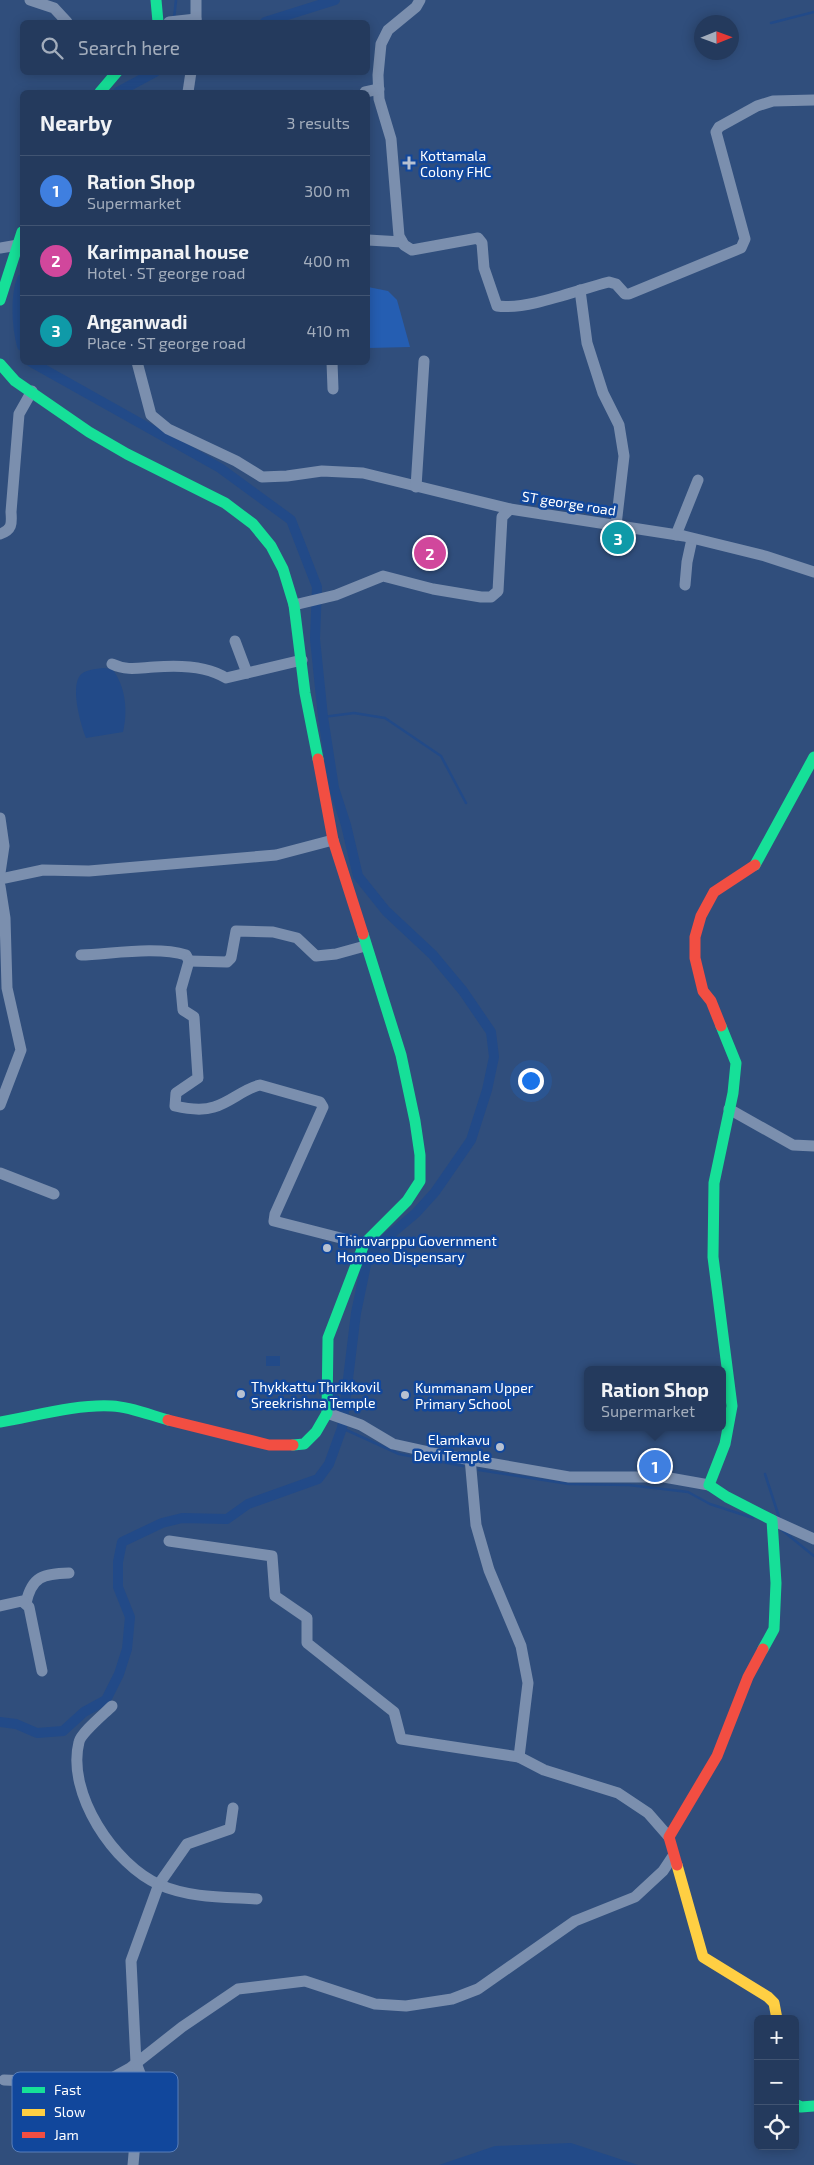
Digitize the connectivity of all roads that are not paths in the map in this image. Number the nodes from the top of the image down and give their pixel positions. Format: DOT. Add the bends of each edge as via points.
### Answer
graph roads {
  1 [pos="30,0"];
  2 [pos="156,0"];
  3 [pos="196,0"];
  4 [pos="420,0"];
  5 [pos="65,20"];
  6 [pos="158,20"];
  7 [pos="196,20"];
  8 [pos="114,75"];
  9 [pos="191,75"];
  10 [pos="379,89"];
  11 [pos="102,90"];
  12 [pos="188,90"];
  13 [pos="370,91"];
  14 [pos="814,100"];
  15 [pos="20,238"];
  16 [pos="370,240"];
  17 [pos="402,242"];
  18 [pos="18,245"];
  19 [pos="0,248"];
  20 [pos="580,290"];
  21 [pos="0,300"];
  22 [pos="424,361"];
  23 [pos="0,364"];
  24 [pos="139,365"];
  25 [pos="332,365"];
  26 [pos="333,389"];
  27 [pos="32,391"];
  28 [pos="698,480"];
  29 [pos="416,487"];
  30 [pos="510,509"];
  31 [pos="616,525"];
  32 [pos="0,534"];
  33 [pos="676,535"];
  34 [pos="692,539"];
  35 [pos="814,572"];
  36 [pos="685,585"];
  37 [pos="300,604"];
  38 [pos="235,641"];
  39 [pos="302,660"];
  40 [pos="112,664"];
  41 [pos="247,673"];
  42 [pos="814,758"];
  43 [pos="0,818"];
  44 [pos="333,840"];
  45 [pos="0,873"];
  46 [pos="0,879"];
  47 [pos="0,886"];
  48 [pos="3,938"];
  49 [pos="365,946"];
  50 [pos="81,955"];
  51 [pos="189,961"];
  52 [pos="0,1105"];
  53 [pos="729,1109"];
  54 [pos="814,1146"];
  55 [pos="0,1173"];
  56 [pos="54,1194"];
  57 [pos="364,1244"];
  58 [pos="332,1415"];
  59 [pos="0,1422"];
  60 [pos="470,1458"];
  61 [pos="709,1485"];
  62 [pos="776,1523"];
  63 [pos="814,1539"];
  64 [pos="168,1541"];
  65 [pos="69,1573"];
  66 [pos="26,1603"];
  67 [pos="0,1606"];
  68 [pos="42,1671"];
  69 [pos="112,1706"];
  70 [pos="519,1757"];
  71 [pos="233,1808"];
  72 [pos="669,1837"];
  73 [pos="673,1856"];
  74 [pos="159,1884"];
  75 [pos="257,1899"];
  76 [pos="776,2015"];
  77 [pos="136,2063"];
  78 [pos="121,2072"];
  79 [pos="139,2072"];
  80 [pos="4,2080"];
  81 [pos="12,2080"];
  82 [pos="797,2105"];
  83 [pos="814,2106"];
  84 [pos="134,2152"];
  85 [pos="133,2165"];
  1 -- 5 [label="street" via="54,8"];
  2 -- 6 [label="main road"];
  3 -- 7 [label="street"];
  4 -- 10 [label="street" via="388,30 381,44"];
  8 -- 11 [label="main road"];
  9 -- 12 [label="street"];
  10 -- 13 [label="street"];
  10 -- 17 [label="street" via="391,139"];
  14 -- 20 [label="street" via="757,106 719,127 716,132 745,239 741,248 629,294 624,294 616,284 609,282"];
  15 -- 18 [label="main road"];
  16 -- 17 [label="street"];
  17 -- 20 [label="street" via="412,250 478,238 482,242 484,268 497,306 530,304"];
  18 -- 19 [label="street"];
  18 -- 21 [label="main road"];
  20 -- 31 [label="street" via="587,343 603,393 619,425 624,456"];
  22 -- 29 [label="street"];
  23 -- 27 [label="main road" via="15,380"];
  24 -- 29 [label="street" via="151,415 168,429 262,476 363,473"];
  25 -- 26 [label="street"];
  27 -- 32 [label="street" via="19,414 12,524 8,531"];
  27 -- 37 [label="main road" via="45,404 88,432 225,503 253,524 271,546"];
  28 -- 33 [label="street"];
  29 -- 30 [label="street"];
  30 -- 31 [label="street, ST george road"];
  30 -- 37 [label="street, ST george road" via="502,517 498,591 490,597 481,598 383,576 336,595"];
  31 -- 33 [label="street, ST george road"];
  33 -- 34 [label="street, ST george road"];
  34 -- 35 [label="street, ST george road" via="765,556"];
  34 -- 36 [label="street"];
  37 -- 39 [label="main road"];
  38 -- 41 [label="street"];
  39 -- 41 [label="street"];
  39 -- 44 [label="main road" via="311,731"];
  40 -- 41 [label="street" via="136,670 154,667 214,670 226,678"];
  42 -- 53 [label="main road" via="756,864 714,892 701,916 695,937 695,958 703,991 736,1063"];
  43 -- 45 [label="street" via="4,846"];
  44 -- 46 [label="street" via="276,855 89,871 43,870"];
  44 -- 49 [label="main road"];
  47 -- 48 [label="street"];
  48 -- 52 [label="street" via="7,988 20,1050"];
  49 -- 51 [label="street" via="316,956 297,938 273,932 236,931 231,958 226,962"];
  49 -- 57 [label="main road" via="401,1055 415,1121 420,1181 407,1201"];
  50 -- 51 [label="street" via="178,952 186,955"];
  51 -- 57 [label="street" via="182,989 183,1010 194,1017 198,1078 176,1093 176,1106 192,1110 215,1107 260,1085 320,1102 323,1107 274,1214 274,1222"];
  53 -- 54 [label="street" via="793,1144"];
  53 -- 61 [label="main road" via="714,1184 713,1257 732,1406 725,1444"];
  55 -- 56 [label="street"];
  57 -- 58 [label="main road" via="328,1338"];
  58 -- 59 [label="main road" via="304,1444 284,1446 113,1406 93,1406"];
  58 -- 60 [label="street" via="360,1425 393,1444"];
  60 -- 61 [label="street" via="568,1477 664,1477"];
  60 -- 70 [label="street" via="476,1524 489,1570 521,1646 528,1683"];
  61 -- 62 [label="main road"];
  62 -- 63 [label="street"];
  62 -- 72 [label="main road" via="774,1629 748,1677 717,1756"];
  64 -- 70 [label="street" via="272,1556 275,1596 307,1618 307,1643 394,1712 401,1739"];
  65 -- 66 [label="street" via="50,1574 38,1579 29,1590"];
  66 -- 67 [label="street"];
  66 -- 68 [label="street"];
  69 -- 74 [label="street" via="79,1740 76,1770 96,1824 116,1853 134,1870"];
  70 -- 72 [label="street" via="544,1770 618,1793 648,1813"];
  71 -- 74 [label="street" via="230,1829 187,1844"];
  72 -- 73 [label="main road"];
  73 -- 76 [label="main road" via="703,1957 768,1997 774,2003"];
  73 -- 77 [label="street" via="663,1871 634,1897 575,1921 478,1989 452,1999 406,2006 375,2004 305,1981 238,1988"];
  74 -- 75 [label="street" via="207,1897"];
  74 -- 77 [label="street" via="131,1961"];
  77 -- 78 [label="street"];
  77 -- 79 [label="street"];
  80 -- 81 [label="street"];
  82 -- 83 [label="main road"];
  84 -- 85 [label="street"];
}
